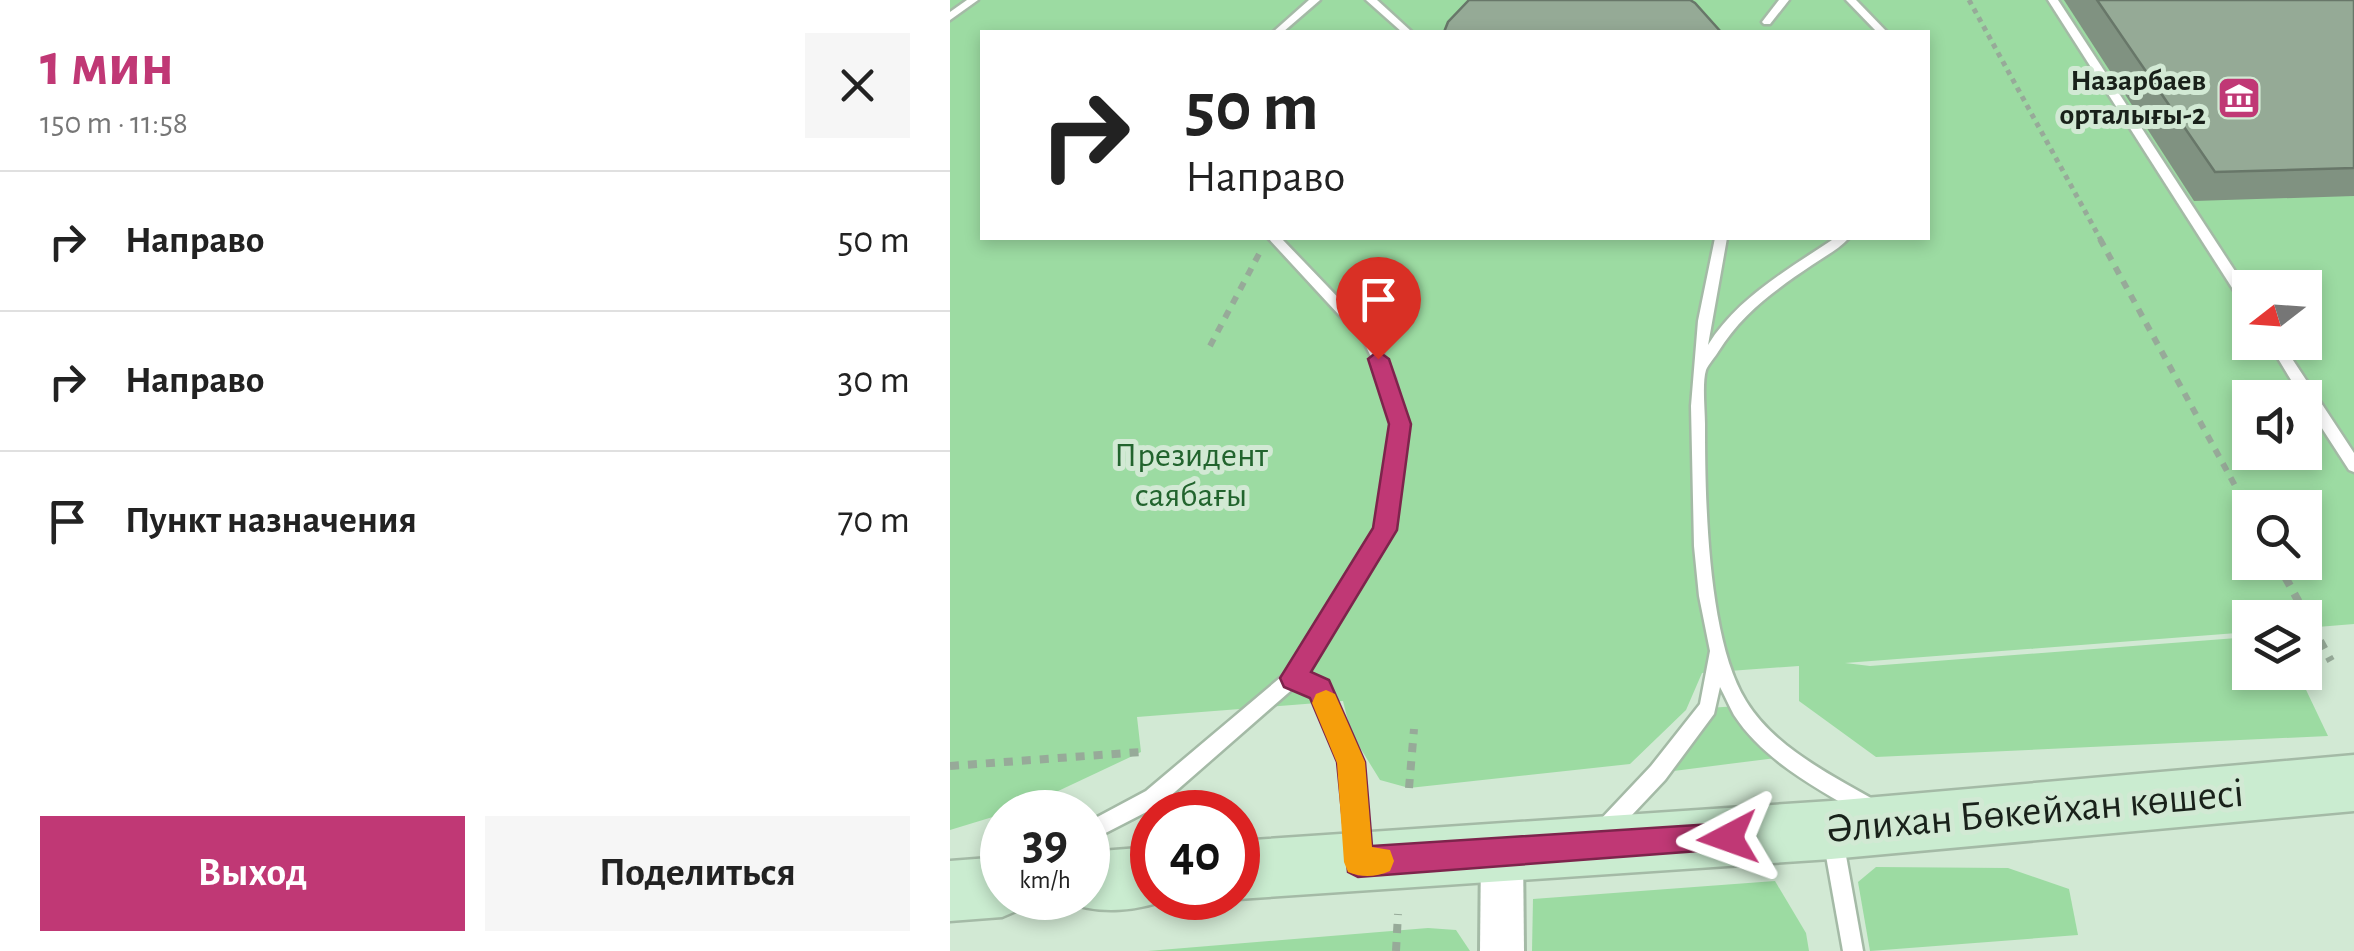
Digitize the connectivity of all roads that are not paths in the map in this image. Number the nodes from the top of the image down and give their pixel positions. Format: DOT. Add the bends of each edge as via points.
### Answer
graph roads {
  1 [pos="973,0"];
  2 [pos="1315,0"];
  3 [pos="1371,0"];
  4 [pos="1784,0"];
  5 [pos="2053,0"];
  6 [pos="1853,1"];
  7 [pos="950,17"];
  8 [pos="1767,22"];
  9 [pos="1280,30"];
  10 [pos="1405,30"];
  11 [pos="1880,30"];
  12 [pos="1276,240"];
  13 [pos="1721,240"];
  14 [pos="1840,240"];
  15 [pos="2232,277"];
  16 [pos="2286,360"];
  17 [pos="1698,371"];
  18 [pos="2354,466"];
  19 [pos="1717,654"];
  20 [pos="1293,678"];
  21 [pos="2354,784"];
  22 [pos="1110,820"];
  23 [pos="1898,824"];
  24 [pos="1831,830"];
  25 [pos="1589,847"];
  26 [pos="1502,853"];
  27 [pos="1358,862"];
  28 [pos="1260,869"];
  29 [pos="1502,951"];
  30 [pos="1852,951"];
  1 -- 7 [label="lane"];
  2 -- 9 [label="lane"];
  3 -- 10 [label="lane"];
  4 -- 8 [label="lane"];
  5 -- 15 [label="lane"];
  6 -- 11 [label="lane"];
  12 -- 20 [label="lane" via="1369,339 1400,424 1385,530"];
  13 -- 17 [label="lane"];
  14 -- 17 [label="lane" via="1728,324"];
  16 -- 18 [label="lane"];
  17 -- 19 [label="lane" via="1702,530"];
  19 -- 23 [label="lane" via="1738,706 1783,757"];
  19 -- 25 [label="lane" via="1708,708"];
  20 -- 22 [label="lane" via="1152,798"];
  20 -- 27 [label="lane" via="1320,689 1351,762"];
  21 -- 23 [label="street, Әлихан Бөкейхан көшесі"];
  23 -- 24 [label="street, Әлихан Бөкейхан көшесі"];
  24 -- 25 [label="street, Әлихан Бөкейхан көшесі"];
  24 -- 30 [label="lane"];
  25 -- 26 [label="street, Әлихан Бөкейхан көшесі"];
  26 -- 27 [label="street, Әлихан Бөкейхан көшесі"];
  26 -- 29 [label="street"];
  27 -- 28 [label="street, Әлихан Бөкейхан көшесі"];
}
